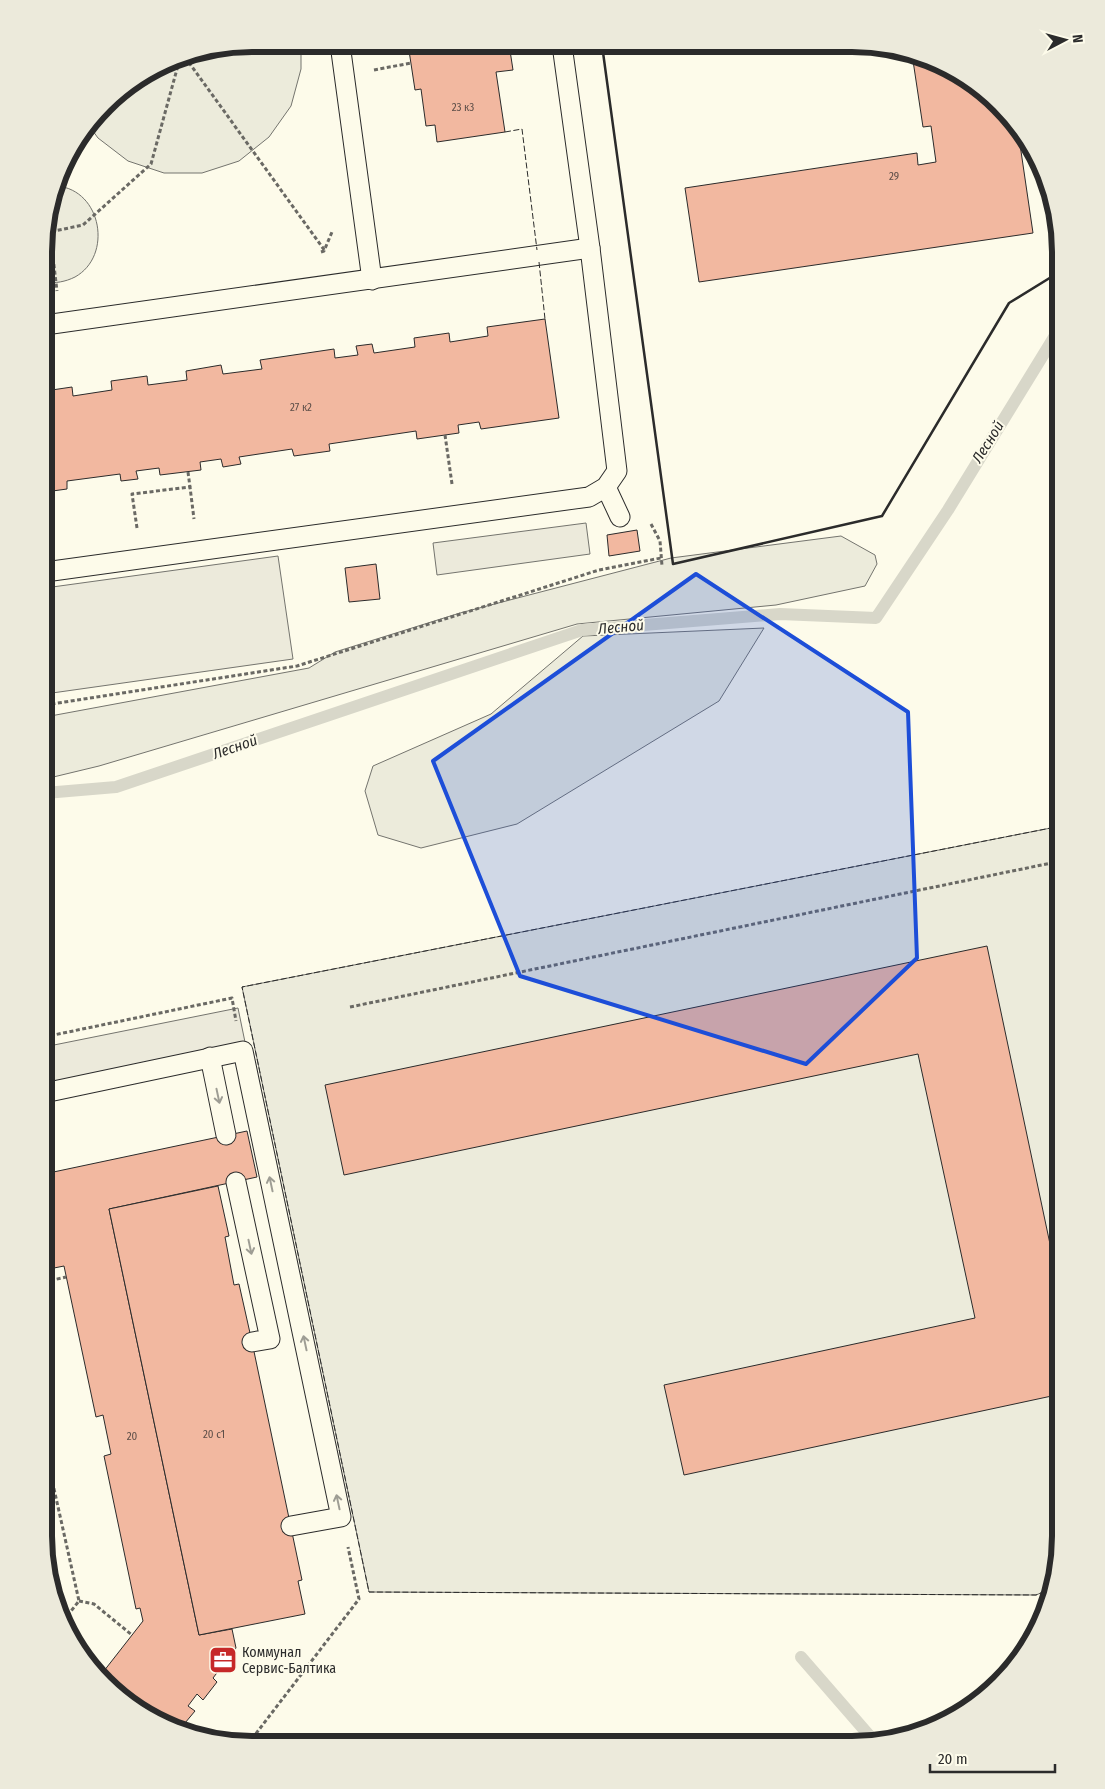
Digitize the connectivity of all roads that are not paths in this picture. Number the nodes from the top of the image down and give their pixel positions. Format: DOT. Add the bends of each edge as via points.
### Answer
graph roads {
  1 [pos="341,52"];
  2 [pos="563,52"];
  3 [pos="590,248"];
  4 [pos="372,280"];
  5 [pos="53,324"];
  6 [pos="606,487"];
  7 [pos="620,517"];
  8 [pos="52,571"];
  9 [pos="210,1057"];
  10 [pos="52,1091"];
  11 [pos="226,1135"];
  12 [pos="236,1182"];
  13 [pos="252,1342"];
  14 [pos="291,1526"];
  1 -- 4 [label="lane"];
  2 -- 3 [label="lane"];
  3 -- 4 [label="lane"];
  3 -- 6 [label="lane" via="617,471"];
  4 -- 5 [label="lane"];
  6 -- 7 [label="lane"];
  6 -- 8 [label="lane" via="589,497"];
  9 -- 10 [label="lane"];
  9 -- 11 [label="lane, one-way"];
  14 -- 9 [label="lane, one-way" via="341,1517 243,1051"];
  12 -- 13 [label="lane, one-way" via="270,1339"];
}
